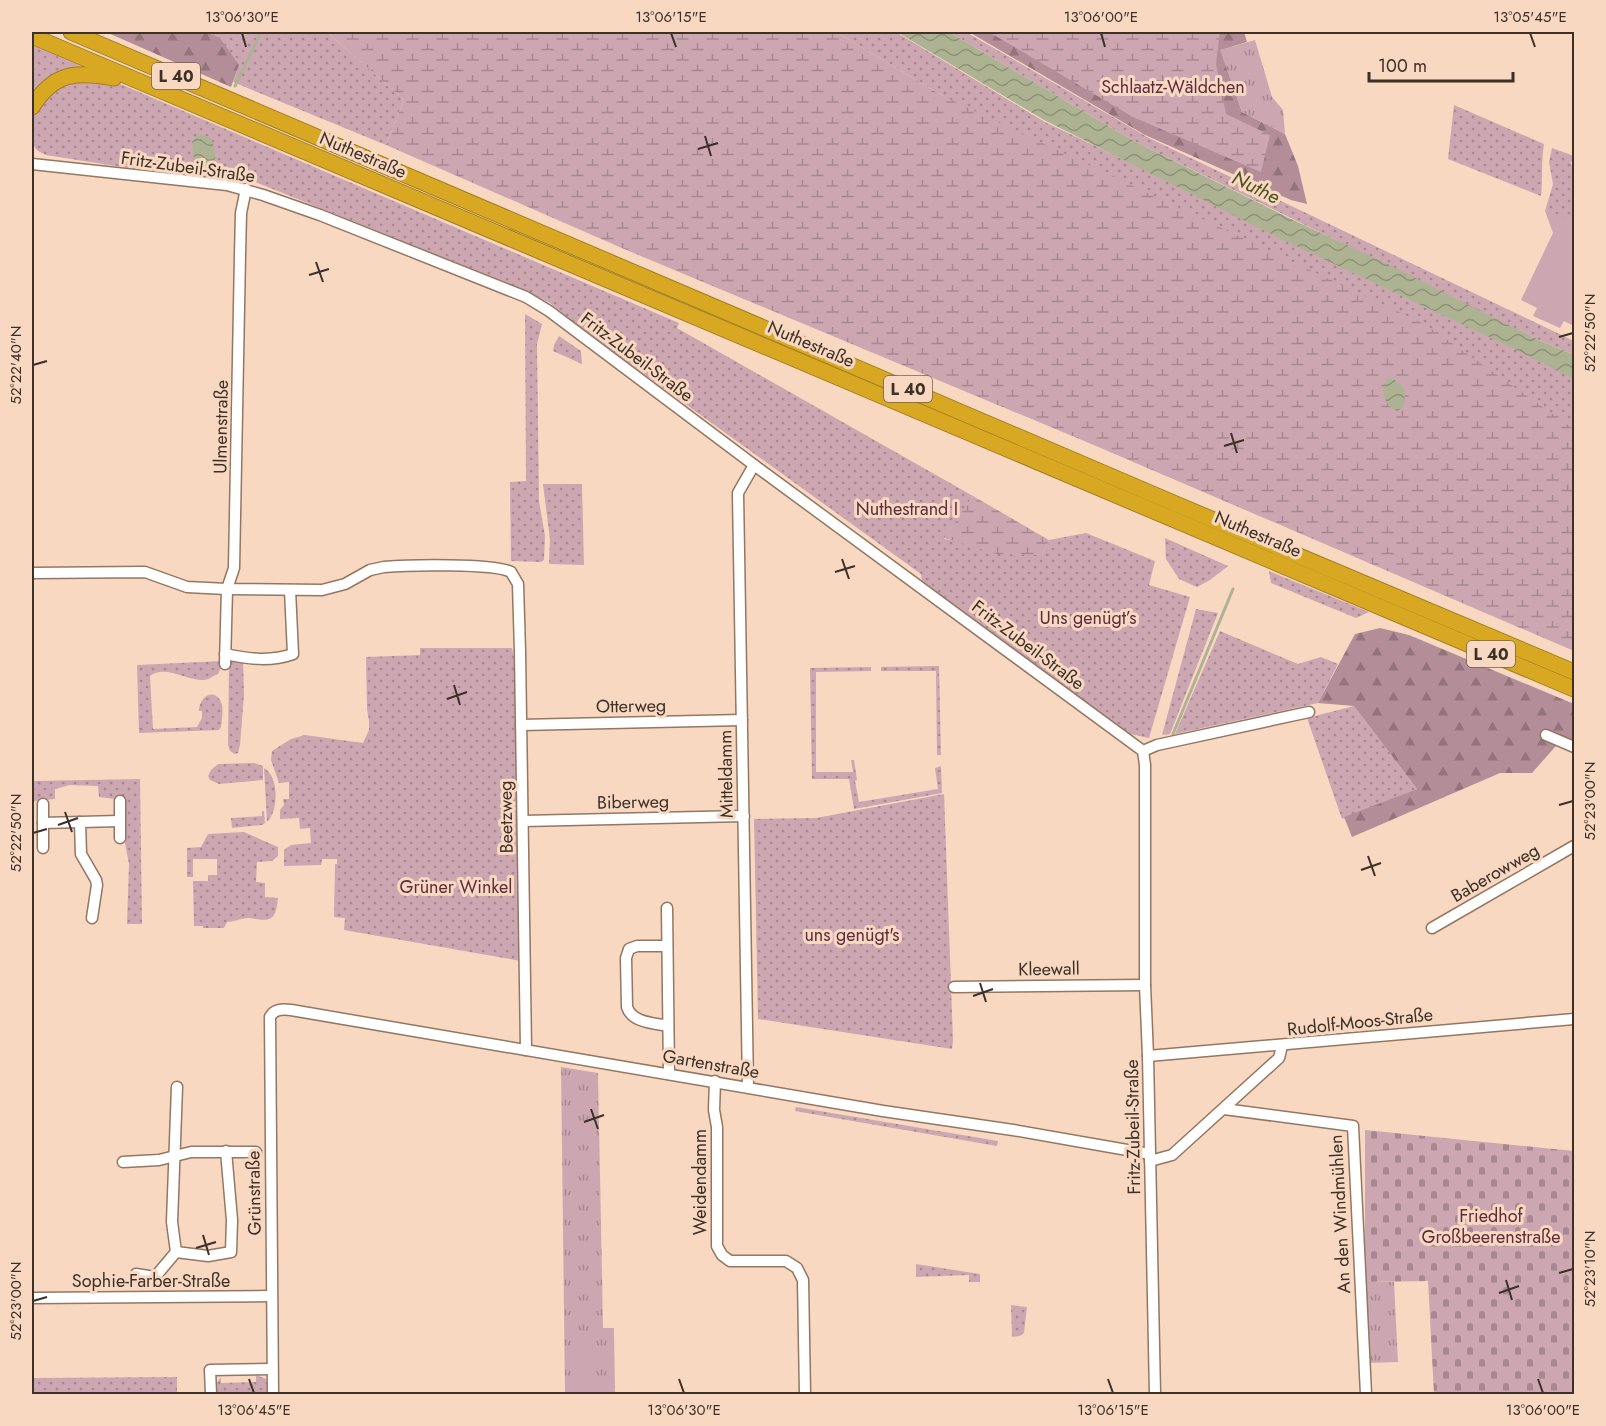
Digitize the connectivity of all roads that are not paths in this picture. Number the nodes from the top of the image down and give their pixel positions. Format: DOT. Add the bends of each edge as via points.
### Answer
graph roads {
  1 [pos="71,32"];
  2 [pos="87,32"];
  3 [pos="32,36"];
  4 [pos="111,48"];
  5 [pos="138,81"];
  6 [pos="32,107"];
  7 [pos="32,164"];
  8 [pos="246,189"];
  9 [pos="754,465"];
  10 [pos="32,573"];
  11 [pos="227,589"];
  12 [pos="290,590"];
  13 [pos="1575,672"];
  14 [pos="1575,689"];
  15 [pos="1309,712"];
  16 [pos="742,720"];
  17 [pos="521,724"];
  18 [pos="1546,735"];
  19 [pos="1575,747"];
  20 [pos="1143,751"];
  21 [pos="120,801"];
  22 [pos="43,804"];
  23 [pos="744,816"];
  24 [pos="119,821"];
  25 [pos="523,821"];
  26 [pos="80,822"];
  27 [pos="43,823"];
  28 [pos="120,837"];
  29 [pos="1575,846"];
  30 [pos="43,848"];
  31 [pos="667,908"];
  32 [pos="92,918"];
  33 [pos="1432,928"];
  34 [pos="667,946"];
  35 [pos="1145,985"];
  36 [pos="954,987"];
  37 [pos="270,1017"];
  38 [pos="1575,1019"];
  39 [pos="668,1026"];
  40 [pos="1282,1046"];
  41 [pos="526,1050"];
  42 [pos="1148,1056"];
  43 [pos="669,1074"];
  44 [pos="715,1081"];
  45 [pos="177,1087"];
  46 [pos="748,1087"];
  47 [pos="1224,1109"];
  48 [pos="226,1151"];
  49 [pos="256,1152"];
  50 [pos="176,1155"];
  51 [pos="1150,1158"];
  52 [pos="123,1161"];
  53 [pos="176,1252"];
  54 [pos="136,1274"];
  55 [pos="271,1296"];
  56 [pos="32,1298"];
  57 [pos="272,1369"];
  58 [pos="211,1395"];
  59 [pos="273,1395"];
  60 [pos="805,1395"];
  61 [pos="1155,1395"];
  62 [pos="1366,1395"];
  1 -- 4 [label="highway, Nuthestraße / L 40"];
  2 -- 4 [label="highway"];
  3 -- 5 [label="highway, Nuthestraße / L 40"];
  4 -- 13 [label="highway, Nuthestraße / L 40"];
  5 -- 6 [label="highway" via="73,74 47,87"];
  5 -- 14 [label="highway, Nuthestraße / L 40"];
  7 -- 8 [label="street, Fritz-Zubeil-Straße"];
  8 -- 9 [label="street, Fritz-Zubeil-Straße" via="526,297"];
  8 -- 11 [label="street, Ulmenstraße" via="241,213 234,568"];
  9 -- 16 [label="street, Mitteldamm" via="738,493"];
  9 -- 20 [label="street, Fritz-Zubeil-Straße"];
  10 -- 11 [label="street" via="145,572 187,587"];
  11 -- 12 [label="street"];
  11 -- 12 [label="street, Ulmenstraße" via="225,659 252,660 293,654"];
  12 -- 17 [label="street, Beetzweg" via="334,588 370,570 402,566 504,569 514,575 518,584"];
  15 -- 20 [label="street"];
  16 -- 17 [label="street, Otterweg"];
  16 -- 23 [label="street, Mitteldamm"];
  17 -- 25 [label="street, Beetzweg"];
  18 -- 19 [label="street"];
  20 -- 35 [label="street, Fritz-Zubeil-Straße"];
  21 -- 24 [label="street"];
  22 -- 27 [label="street"];
  23 -- 25 [label="street, Biberweg"];
  23 -- 46 [label="street, Mitteldamm"];
  24 -- 26 [label="street"];
  24 -- 28 [label="street"];
  25 -- 41 [label="street, Beetzweg"];
  26 -- 27 [label="street"];
  26 -- 32 [label="street" via="81,854 97,885"];
  27 -- 30 [label="street"];
  29 -- 33 [label="street, Baberowweg"];
  31 -- 34 [label="street"];
  34 -- 39 [label="street"];
  34 -- 39 [label="street" via="637,946 628,949 626,958 628,1013"];
  35 -- 36 [label="street, Kleewall"];
  35 -- 42 [label="street, Fritz-Zubeil-Straße"];
  37 -- 41 [label="street, Gartenstraße" via="278,1010 291,1010"];
  37 -- 55 [label="street, Grünstraße"];
  38 -- 40 [label="street, Rudolf-Moos-Straße"];
  39 -- 43 [label="street"];
  40 -- 42 [label="street, Rudolf-Moos-Straße"];
  40 -- 47 [label="street" via="1279,1058"];
  41 -- 43 [label="street, Gartenstraße"];
  42 -- 51 [label="street, Fritz-Zubeil-Straße"];
  43 -- 44 [label="street, Gartenstraße"];
  44 -- 46 [label="street, Gartenstraße"];
  44 -- 60 [label="street, Weidendamm" via="717,1246 730,1261 786,1261 797,1268 803,1280"];
  45 -- 50 [label="street"];
  46 -- 51 [label="street, Gartenstraße"];
  47 -- 51 [label="street" via="1172,1155"];
  47 -- 62 [label="street, An den Windmühlen" via="1353,1126"];
  48 -- 49 [label="street"];
  48 -- 50 [label="street"];
  48 -- 53 [label="street" via="231,1252 208,1256"];
  50 -- 52 [label="street" via="159,1160"];
  50 -- 53 [label="street" via="172,1222"];
  51 -- 61 [label="street, Fritz-Zubeil-Straße"];
  53 -- 54 [label="street" via="155,1277"];
  55 -- 56 [label="street, Sophie-Farber-Straße"];
  55 -- 57 [label="street, Grünstraße"];
  57 -- 58 [label="street" via="210,1370"];
  57 -- 59 [label="street, Grünstraße"];
}
